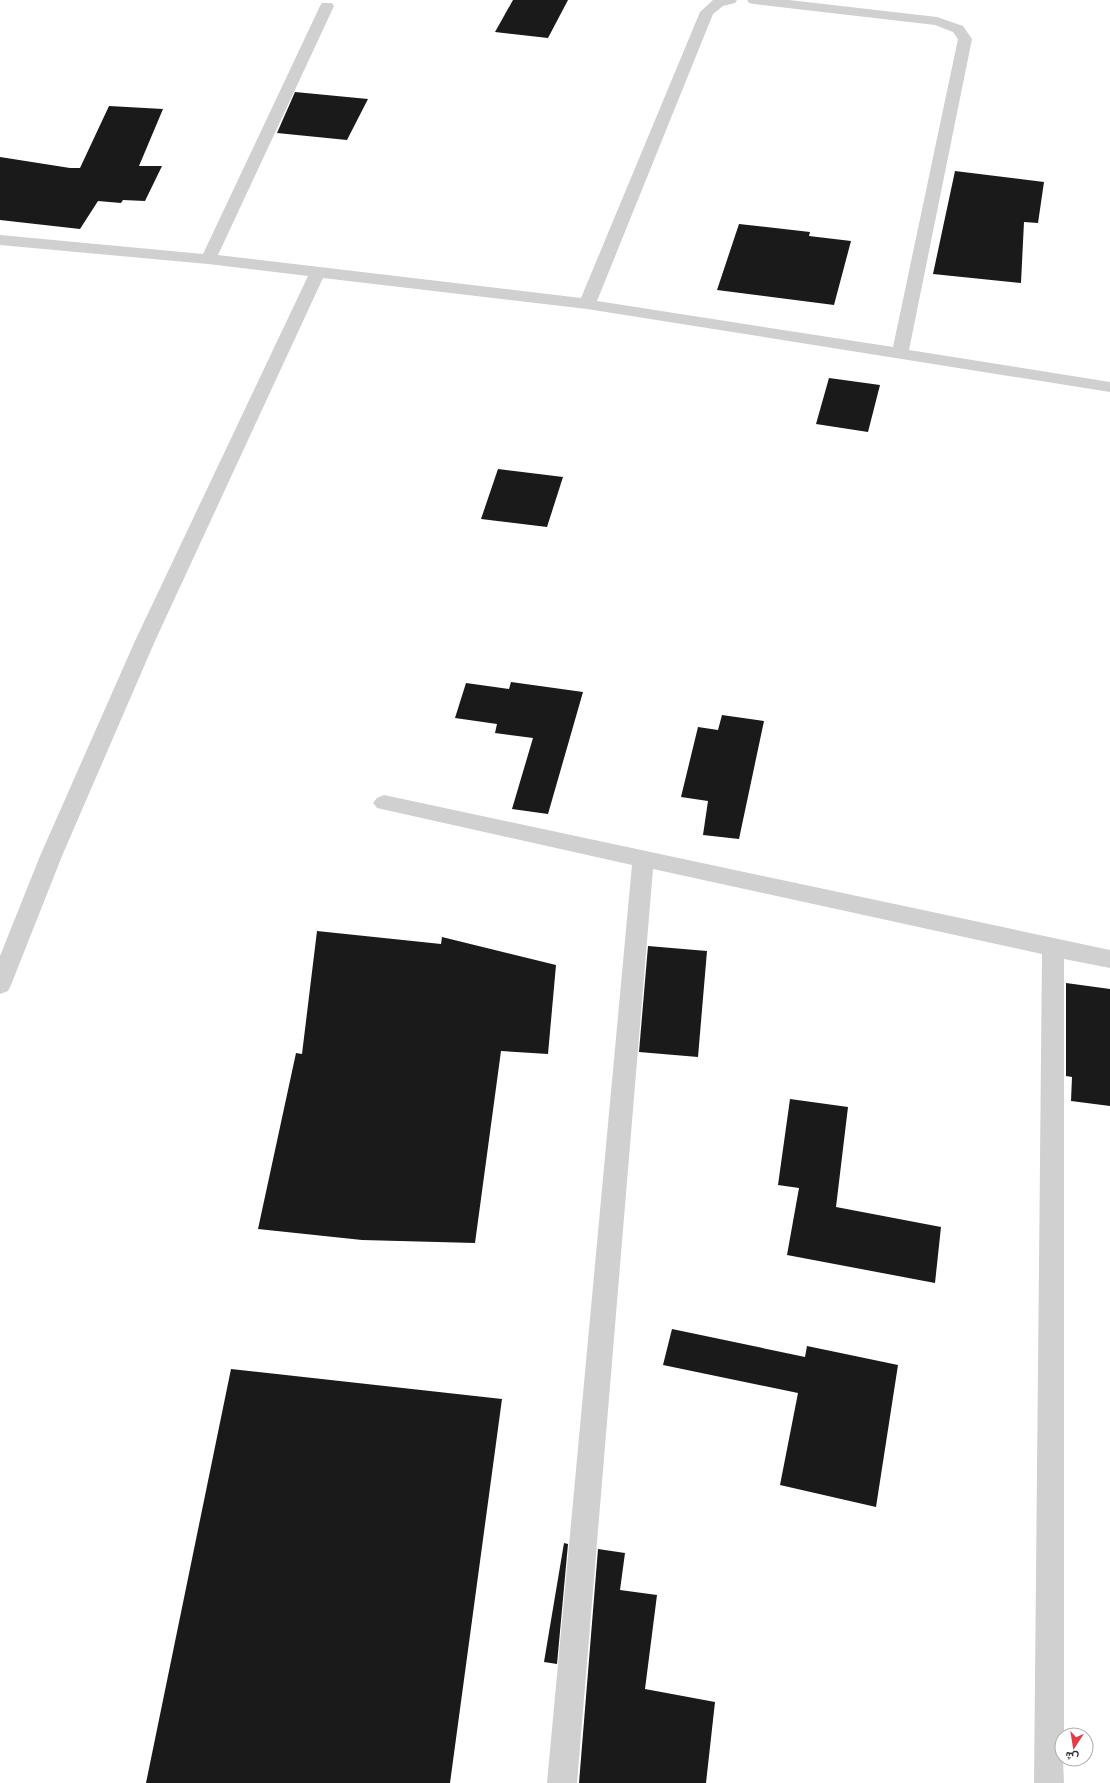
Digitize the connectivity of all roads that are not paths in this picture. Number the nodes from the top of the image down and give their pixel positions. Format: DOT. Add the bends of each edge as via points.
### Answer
graph roads {
  1 [pos="730,0"];
  2 [pos="754,0"];
  3 [pos="327,6"];
  4 [pos="0,240"];
  5 [pos="208,259"];
  6 [pos="318,272"];
  7 [pos="587,304"];
  8 [pos="900,354"];
  9 [pos="1110,387"];
  10 [pos="384,803"];
  11 [pos="643,859"];
  12 [pos="1053,948"];
  13 [pos="1110,959"];
  14 [pos="0,985"];
  15 [pos="562,1783"];
  16 [pos="1049,1783"];
  1 -- 7 [label="street" via="718,3 707,12"];
  2 -- 8 [label="street" via="937,21 958,30 965,39"];
  3 -- 5 [label="street"];
  4 -- 5 [label="street"];
  5 -- 6 [label="street"];
  6 -- 7 [label="street"];
  6 -- 14 [label="street" via="145,641 51,856"];
  7 -- 8 [label="street"];
  8 -- 9 [label="street"];
  10 -- 11 [label="street"];
  11 -- 12 [label="street"];
  11 -- 15 [label="street"];
  12 -- 13 [label="street"];
  12 -- 16 [label="street"];
}
